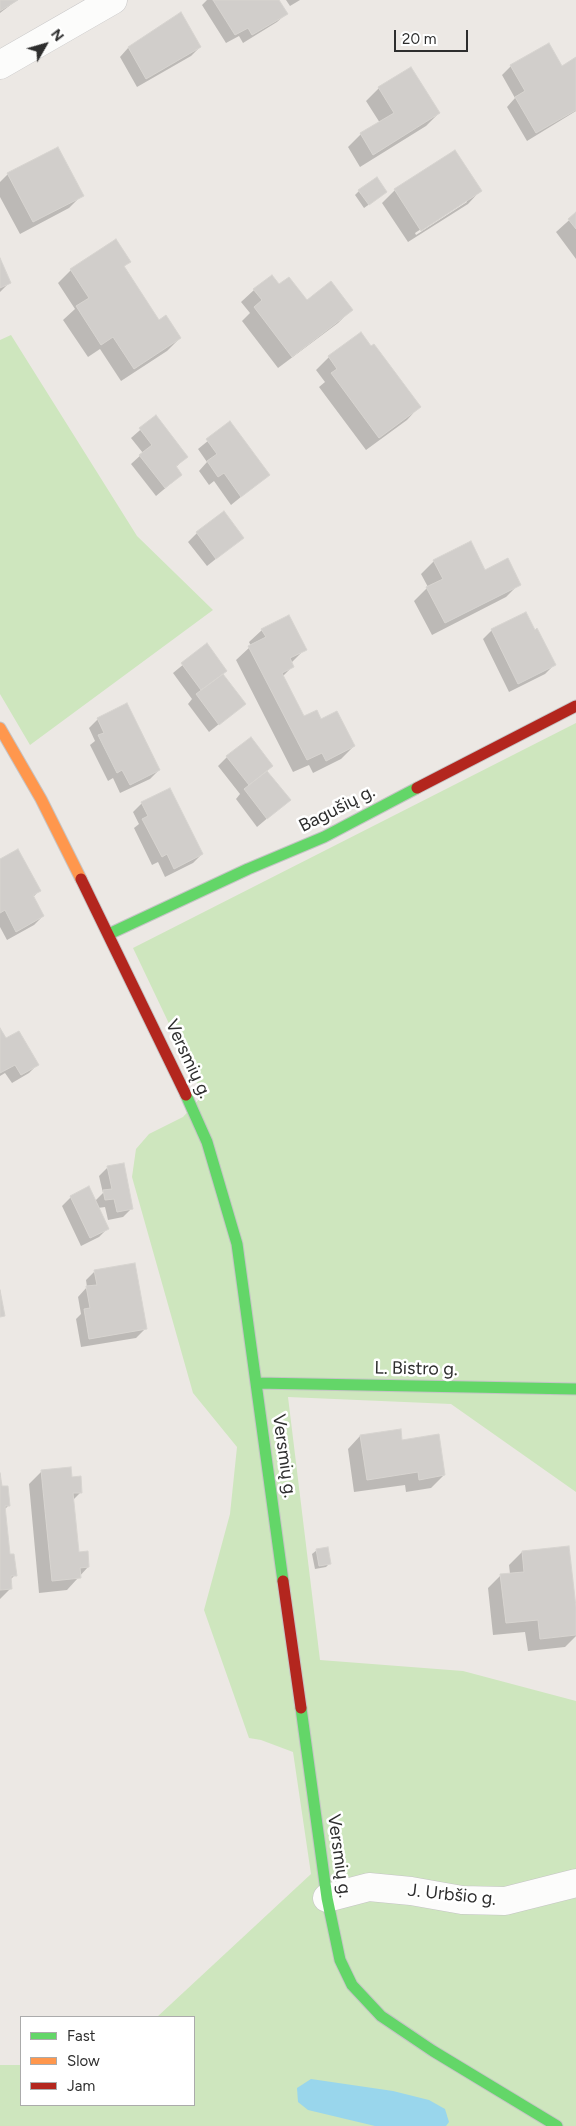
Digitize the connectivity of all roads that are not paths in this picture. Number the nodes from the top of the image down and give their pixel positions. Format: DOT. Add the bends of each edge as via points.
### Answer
graph roads {
  1 [pos="113,0"];
  2 [pos="0,65"];
  3 [pos="576,706"];
  4 [pos="0,728"];
  5 [pos="110,934"];
  6 [pos="256,1383"];
  7 [pos="576,1389"];
  8 [pos="576,1883"];
  9 [pos="327,1898"];
  10 [pos="557,2126"];
  1 -- 2 [label="street"];
  3 -- 5 [label="street, Bagušių g." via="324,837"];
  4 -- 5 [label="street, Versmių g." via="41,798"];
  5 -- 6 [label="street, Versmių g." via="207,1142 237,1244"];
  6 -- 7 [label="street, L. Bistro g."];
  6 -- 9 [label="street, Versmių g."];
  8 -- 9 [label="street, J. Urbšio g." via="506,1901 462,1900 369,1887"];
  9 -- 10 [label="street, Versmių g." via="340,1960 352,1985 381,2016 432,2051"];
}
